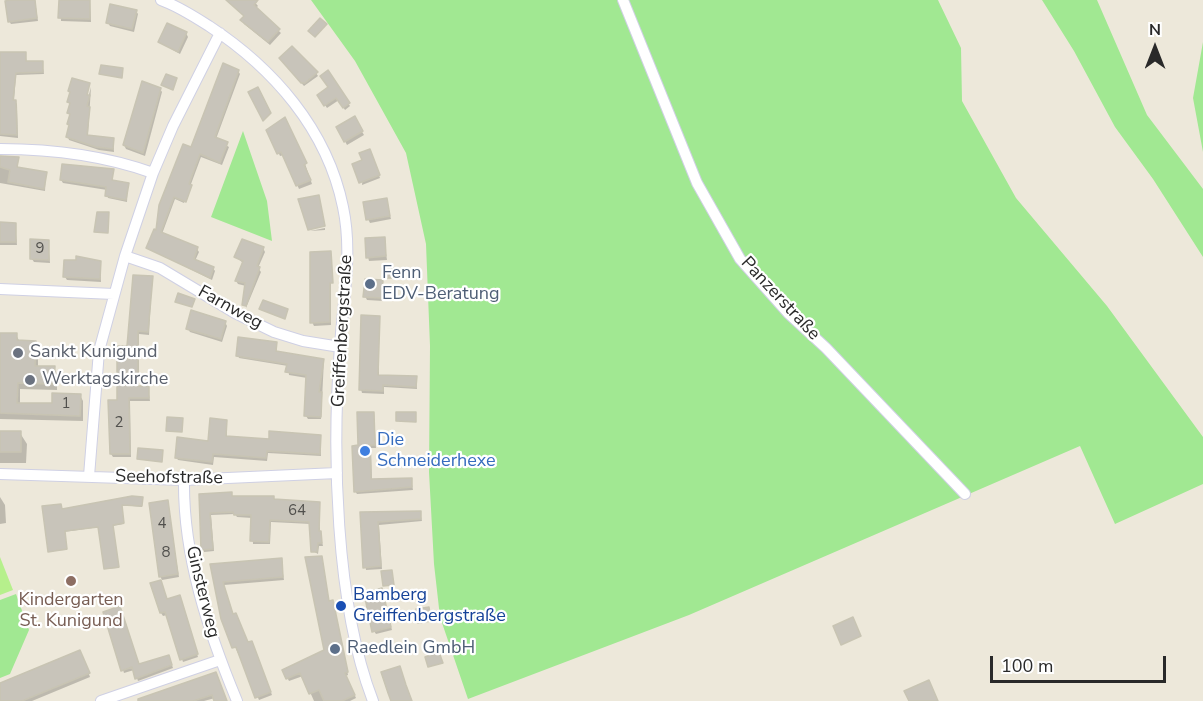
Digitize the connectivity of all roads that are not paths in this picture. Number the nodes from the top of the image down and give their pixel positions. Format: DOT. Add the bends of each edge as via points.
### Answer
graph roads {
  1 [pos="161,0"];
  2 [pos="622,0"];
  3 [pos="220,33"];
  4 [pos="0,149"];
  5 [pos="153,173"];
  6 [pos="125,256"];
  7 [pos="0,289"];
  8 [pos="114,294"];
  9 [pos="340,347"];
  10 [pos="337,473"];
  11 [pos="0,474"];
  12 [pos="89,476"];
  13 [pos="184,480"];
  14 [pos="965,494"];
  15 [pos="220,660"];
  16 [pos="101,701"];
  17 [pos="237,701"];
  18 [pos="373,701"];
  1 -- 3 [label="street, Greiffenbergstraße"];
  2 -- 14 [label="street, Panzerstraße" via="697,183 740,259"];
  3 -- 5 [label="street"];
  3 -- 9 [label="street, Greiffenbergstraße" via="260,64 287,93 309,125 337,182 349,264"];
  4 -- 5 [label="street" via="70,152"];
  5 -- 6 [label="street"];
  6 -- 8 [label="street"];
  6 -- 9 [label="street, Farnweg" via="160,268 274,332"];
  7 -- 8 [label="street"];
  8 -- 12 [label="street" via="94,386"];
  9 -- 10 [label="street, Greiffenbergstraße"];
  10 -- 13 [label="street, Seehofstraße"];
  10 -- 18 [label="street, Greiffenbergstraße" via="349,603"];
  11 -- 12 [label="street, Seehofstraße"];
  12 -- 13 [label="street, Seehofstraße"];
  13 -- 15 [label="street, Ginsterweg" via="190,555"];
  15 -- 16 [label="street"];
  15 -- 17 [label="street, Ginsterweg"];
}
